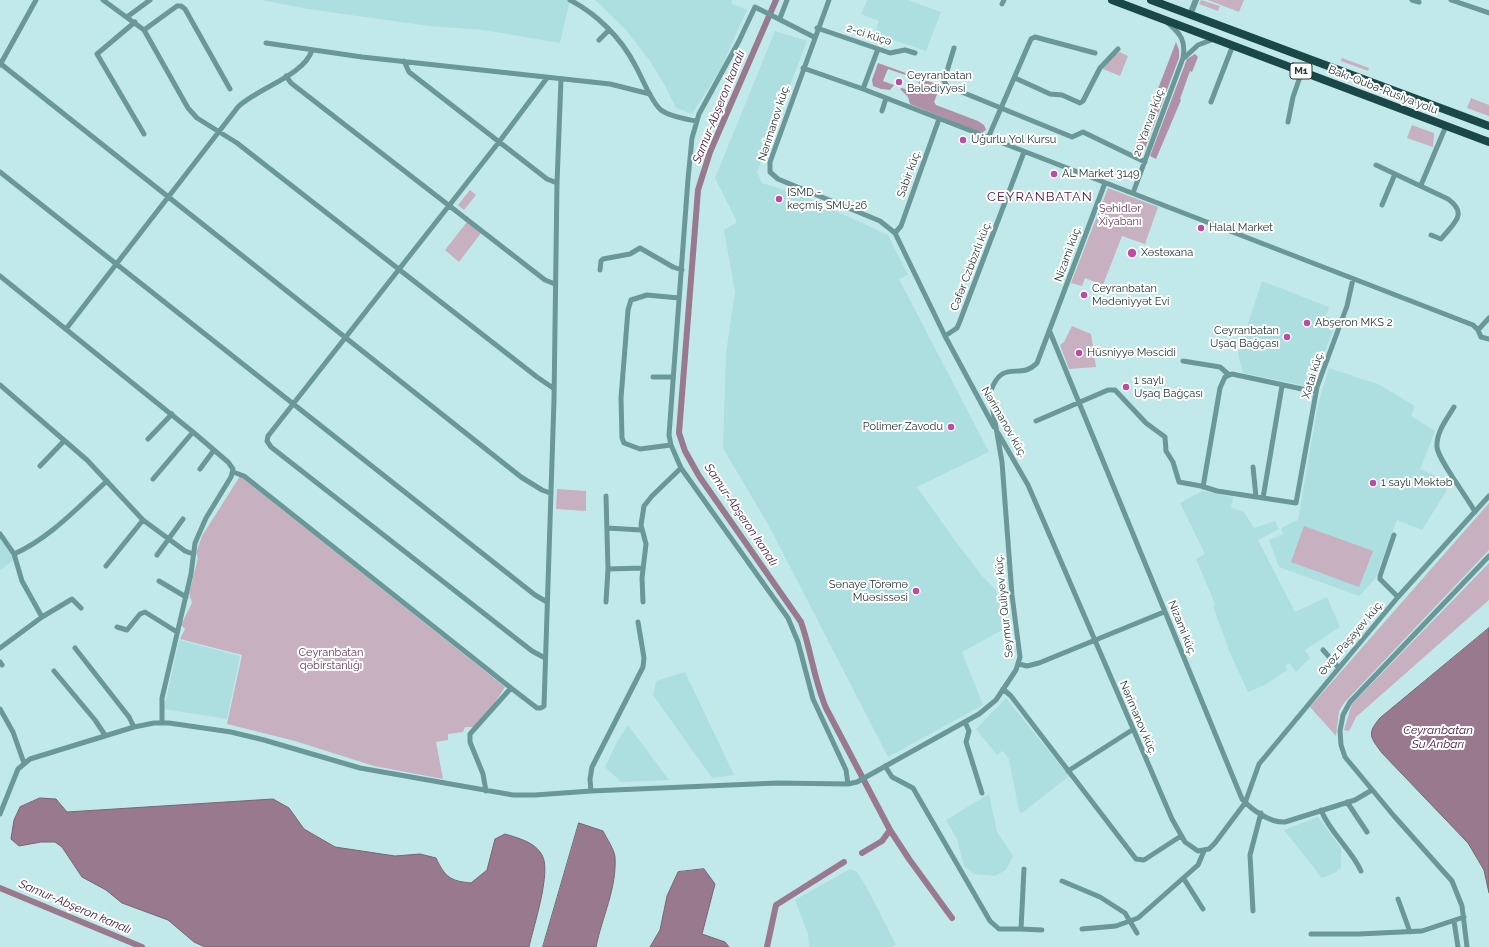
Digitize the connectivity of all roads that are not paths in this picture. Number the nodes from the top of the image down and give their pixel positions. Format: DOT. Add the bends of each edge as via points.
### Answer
graph roads {
  1 [pos="36,0"];
  2 [pos="104,0"];
  3 [pos="150,0"];
  4 [pos="570,0"];
  5 [pos="787,0"];
  6 [pos="829,0"];
  7 [pos="1112,0"];
  8 [pos="1151,0"];
  9 [pos="1196,0"];
  10 [pos="1412,0"];
  11 [pos="1451,0"];
  12 [pos="1419,2"];
  13 [pos="1489,13"];
  14 [pos="1190,15"];
  15 [pos="127,17"];
  16 [pos="780,18"];
  17 [pos="1162,19"];
  18 [pos="135,22"];
  19 [pos="817,28"];
  20 [pos="144,30"];
  21 [pos="609,30"];
  22 [pos="814,37"];
  23 [pos="1217,39"];
  24 [pos="599,40"];
  25 [pos="266,43"];
  26 [pos="1233,45"];
  27 [pos="954,48"];
  28 [pos="1118,49"];
  29 [pos="312,50"];
  30 [pos="878,50"];
  31 [pos="915,53"];
  32 [pos="1095,53"];
  33 [pos="1183,58"];
  34 [pos="404,61"];
  35 [pos="0,64"];
  36 [pos="803,68"];
  37 [pos="1302,72"];
  38 [pos="286,76"];
  39 [pos="547,78"];
  40 [pos="1015,78"];
  41 [pos="561,79"];
  42 [pos="863,89"];
  43 [pos="230,90"];
  44 [pos="650,94"];
  45 [pos="886,98"];
  46 [pos="1211,102"];
  47 [pos="1001,108"];
  48 [pos="882,111"];
  49 [pos="939,120"];
  50 [pos="696,121"];
  51 [pos="1288,122"];
  52 [pos="1446,126"];
  53 [pos="1489,126"];
  54 [pos="218,131"];
  55 [pos="144,134"];
  56 [pos="988,138"];
  57 [pos="500,142"];
  58 [pos="1489,142"];
  59 [pos="1024,152"];
  60 [pos="1145,162"];
  61 [pos="1376,165"];
  62 [pos="0,172"];
  63 [pos="1395,174"];
  64 [pos="557,183"];
  65 [pos="1105,183"];
  66 [pos="1421,185"];
  67 [pos="1133,193"];
  68 [pos="168,197"];
  69 [pos="450,205"];
  70 [pos="1382,205"];
  71 [pos="895,233"];
  72 [pos="1431,235"];
  73 [pos="115,264"];
  74 [pos="600,270"];
  75 [pos="682,270"];
  76 [pos="398,271"];
  77 [pos="0,276"];
  78 [pos="1353,279"];
  79 [pos="555,284"];
  80 [pos="679,298"];
  81 [pos="1489,318"];
  82 [pos="66,330"];
  83 [pos="1478,330"];
  84 [pos="1050,332"];
  85 [pos="945,336"];
  86 [pos="347,338"];
  87 [pos="1489,339"];
  88 [pos="1183,361"];
  89 [pos="1228,374"];
  90 [pos="672,376"];
  91 [pos="653,377"];
  92 [pos="0,385"];
  93 [pos="1282,386"];
  94 [pos="553,388"];
  95 [pos="1316,392"];
  96 [pos="1079,403"];
  97 [pos="294,405"];
  98 [pos="1454,407"];
  99 [pos="172,414"];
  100 [pos="1036,421"];
  101 [pos="996,430"];
  102 [pos="193,432"];
  103 [pos="148,439"];
  104 [pos="63,442"];
  105 [pos="671,445"];
  106 [pos="214,450"];
  107 [pos="40,466"];
  108 [pos="1253,467"];
  109 [pos="681,468"];
  110 [pos="200,469"];
  111 [pos="233,472"];
  112 [pos="153,479"];
  113 [pos="107,482"];
  114 [pos="1203,486"];
  115 [pos="550,493"];
  116 [pos="606,496"];
  117 [pos="1489,496"];
  118 [pos="1256,497"];
  119 [pos="1263,498"];
  120 [pos="1475,512"];
  121 [pos="183,519"];
  122 [pos="143,520"];
  123 [pos="607,528"];
  124 [pos="641,530"];
  125 [pos="0,534"];
  126 [pos="1394,535"];
  127 [pos="168,539"];
  128 [pos="14,554"];
  129 [pos="193,554"];
  130 [pos="157,555"];
  131 [pos="1489,556"];
  132 [pos="106,566"];
  133 [pos="643,568"];
  134 [pos="608,569"];
  135 [pos="159,581"];
  136 [pos="186,597"];
  137 [pos="1398,597"];
  138 [pos="547,602"];
  139 [pos="606,602"];
  140 [pos="643,602"];
  141 [pos="81,608"];
  142 [pos="1164,612"];
  143 [pos="42,617"];
  144 [pos="638,622"];
  145 [pos="117,627"];
  146 [pos="177,632"];
  147 [pos="1094,640"];
  148 [pos="0,648"];
  149 [pos="76,648"];
  150 [pos="1323,650"];
  151 [pos="545,658"];
  152 [pos="1019,664"];
  153 [pos="1339,668"];
  154 [pos="54,670"];
  155 [pos="511,688"];
  156 [pos="1003,689"];
  157 [pos="0,709"];
  158 [pos="965,722"];
  159 [pos="162,723"];
  160 [pos="134,727"];
  161 [pos="1132,730"];
  162 [pos="105,736"];
  163 [pos="24,763"];
  164 [pos="885,766"];
  165 [pos="1068,771"];
  166 [pos="848,784"];
  167 [pos="1372,790"];
  168 [pos="486,791"];
  169 [pos="591,791"];
  170 [pos="982,793"];
  171 [pos="1347,802"];
  172 [pos="1246,803"];
  173 [pos="1321,810"];
  174 [pos="0,814"];
  175 [pos="1261,814"];
  176 [pos="1367,832"];
  177 [pos="1180,836"];
  178 [pos="1204,851"];
  179 [pos="1024,868"];
  180 [pos="1361,871"];
  181 [pos="1184,879"];
  182 [pos="1062,881"];
  183 [pos="1398,899"];
  184 [pos="1203,909"];
  185 [pos="1253,911"];
  186 [pos="1464,917"];
  187 [pos="1131,921"];
  188 [pos="1454,921"];
  189 [pos="1021,929"];
  190 [pos="1082,929"];
  191 [pos="1042,930"];
  192 [pos="1410,932"];
  193 [pos="1137,933"];
  194 [pos="1311,934"];
  195 [pos="1458,947"];
  196 [pos="1467,947"];
  1 -- 35 [label="street"];
  2 -- 15 [label="street"];
  3 -- 15 [label="street"];
  4 -- 21 [label="street" via="590,12"];
  5 -- 16 [label="street"];
  6 -- 19 [label="street, Nərimanov küç."];
  7 -- 17 [label="highway, Bakı-Quba-Rusiya yolu / M1"];
  8 -- 14 [label="highway, Bakı-Quba-Rusiya yolu / M1"];
  9 -- 14 [label="street"];
  10 -- 12 [label="street"];
  11 -- 13 [label="street"];
  14 -- 53 [label="highway, Bakı-Quba-Rusiya yolu / M1"];
  15 -- 18 [label="street"];
  16 -- 22 [label="street"];
  16 -- 50 [label="street" via="755,7"];
  17 -- 23 [label="highway, Bakı-Quba-Rusiya yolu / M1"];
  17 -- 33 [label="street" via="1182,36"];
  18 -- 20 [label="street"];
  18 -- 55 [label="street" via="97,54"];
  19 -- 22 [label="street, Nərimanov küç."];
  19 -- 30 [label="street, 2-ci küçə"];
  20 -- 43 [label="street" via="177,6 186,9"];
  20 -- 54 [label="street" via="192,114"];
  21 -- 24 [label="street"];
  21 -- 44 [label="street" via="628,52"];
  22 -- 36 [label="street, Nərimanov küç."];
  23 -- 26 [label="highway, Bakı-Quba-Rusiya yolu / M1"];
  23 -- 33 [label="street" via="1198,45"];
  25 -- 29 [label="street"];
  26 -- 37 [label="highway, Bakı-Quba-Rusiya yolu / M1"];
  26 -- 46 [label="street"];
  27 -- 47 [label="street" via="944,84"];
  28 -- 40 [label="street" via="1100,68 1083,102 1080,103 1062,95 1050,94"];
  29 -- 34 [label="street"];
  29 -- 38 [label="street" via="304,63"];
  30 -- 31 [label="street, 2-ci küçə" via="890,53 905,50"];
  30 -- 42 [label="street"];
  32 -- 40 [label="street" via="1033,38"];
  33 -- 60 [label="street, 20 Yanvar küç."];
  34 -- 39 [label="street"];
  34 -- 57 [label="street" via="409,72"];
  35 -- 68 [label="street"];
  36 -- 42 [label="street"];
  36 -- 71 [label="street, Nərimanov küç." via="770,162 770,172 778,179 880,221"];
  37 -- 51 [label="street"];
  37 -- 52 [label="highway, Bakı-Quba-Rusiya yolu / M1"];
  38 -- 54 [label="street" via="246,99"];
  38 -- 69 [label="street"];
  39 -- 41 [label="street"];
  39 -- 57 [label="street"];
  40 -- 47 [label="street"];
  41 -- 44 [label="street" via="610,84"];
  41 -- 64 [label="street"];
  42 -- 45 [label="street"];
  44 -- 50 [label="street" via="662,111"];
  45 -- 48 [label="street"];
  45 -- 49 [label="street"];
  47 -- 56 [label="street"];
  47 -- 60 [label="street" via="1072,137 1083,132"];
  49 -- 56 [label="street"];
  49 -- 71 [label="street, Sabir küç." via="901,226"];
  50 -- 75 [label="street" via="688,178"];
  52 -- 58 [label="highway, Bakı-Quba-Rusiya yolu / M1"];
  52 -- 66 [label="street"];
  54 -- 68 [label="street"];
  54 -- 76 [label="street"];
  56 -- 59 [label="street"];
  57 -- 64 [label="street" via="547,180"];
  57 -- 69 [label="street"];
  59 -- 65 [label="street"];
  59 -- 85 [label="street, Cəfər Czbbzrlı küç." via="957,328"];
  60 -- 67 [label="street, 20 Yanvar küç."];
  61 -- 63 [label="street"];
  62 -- 73 [label="street"];
  63 -- 66 [label="street"];
  63 -- 70 [label="street"];
  64 -- 79 [label="street"];
  65 -- 67 [label="street"];
  65 -- 84 [label="street, Nizami küç."];
  66 -- 72 [label="street" via="1448,199 1459,210 1455,222 1441,238"];
  67 -- 78 [label="street"];
  68 -- 73 [label="street"];
  68 -- 86 [label="street"];
  69 -- 76 [label="street"];
  69 -- 79 [label="street" via="545,280"];
  71 -- 85 [label="street, Nərimanov küç."];
  73 -- 82 [label="street"];
  73 -- 97 [label="street"];
  74 -- 75 [label="street" via="603,259 630,254 640,248"];
  75 -- 80 [label="street"];
  76 -- 86 [label="street"];
  76 -- 94 [label="street"];
  77 -- 82 [label="street"];
  78 -- 83 [label="street" via="1473,325"];
  78 -- 95 [label="street, Xətai küç." via="1347,306"];
  79 -- 94 [label="street"];
  80 -- 90 [label="street"];
  80 -- 105 [label="street" via="648,295 631,300 621,398 624,443 640,449"];
  81 -- 83 [label="street"];
  82 -- 99 [label="street"];
  83 -- 87 [label="street" via="1481,337"];
  84 -- 96 [label="street, Nizami küç."];
  84 -- 101 [label="street, Nizami küç." via="1037,363 1032,368 1004,372 993,385 990,400"];
  85 -- 101 [label="street, Nərimanov küç."];
  86 -- 97 [label="street"];
  86 -- 115 [label="street" via="521,477"];
  88 -- 89 [label="street" via="1220,367"];
  89 -- 93 [label="street"];
  89 -- 114 [label="street" via="1220,388"];
  90 -- 91 [label="street"];
  90 -- 105 [label="street" via="669,422"];
  92 -- 104 [label="street"];
  93 -- 95 [label="street"];
  93 -- 119 [label="street"];
  94 -- 115 [label="street"];
  95 -- 119 [label="street, Xətai küç." via="1296,503"];
  96 -- 100 [label="street"];
  96 -- 114 [label="street" via="1108,390 1115,390 1146,423 1165,437 1166,452 1172,459 1179,482"];
  96 -- 142 [label="street, Nizami küç."];
  97 -- 138 [label="street"];
  97 -- 151 [label="street" via="268,436 267,441 271,447 532,651"];
  98 -- 120 [label="street" via="1441,428 1437,449"];
  99 -- 102 [label="street"];
  99 -- 103 [label="street"];
  101 -- 147 [label="street, Nərimanov küç." via="1028,485"];
  101 -- 152 [label="street, Seymur Quliyev küç." via="1002,462"];
  102 -- 106 [label="street"];
  102 -- 112 [label="street"];
  104 -- 107 [label="street"];
  104 -- 113 [label="street" via="87,460"];
  105 -- 109 [label="street"];
  106 -- 110 [label="street"];
  106 -- 111 [label="street" via="228,462"];
  108 -- 118 [label="street"];
  109 -- 124 [label="street" via="646,501"];
  109 -- 166 [label="street" via="788,618 798,642 812,698 846,770"];
  111 -- 129 [label="street" via="200,531"];
  111 -- 155 [label="street" via="244,476"];
  113 -- 122 [label="street"];
  113 -- 128 [label="street" via="33,545"];
  114 -- 118 [label="street" via="1217,491"];
  115 -- 138 [label="street"];
  116 -- 123 [label="street"];
  117 -- 120 [label="street, Əvəz Paşayev küç."];
  118 -- 119 [label="street"];
  120 -- 137 [label="street, Əvəz Paşayev küç."];
  121 -- 127 [label="street"];
  122 -- 127 [label="street"];
  122 -- 132 [label="street"];
  123 -- 124 [label="street"];
  123 -- 134 [label="street"];
  124 -- 133 [label="street" via="646,544"];
  125 -- 128 [label="street"];
  126 -- 137 [label="street" via="1380,579"];
  127 -- 129 [label="street"];
  127 -- 130 [label="street"];
  128 -- 143 [label="street" via="22,581"];
  129 -- 136 [label="street"];
  131 -- 167 [label="street" via="1346,708 1340,731 1343,751"];
  133 -- 134 [label="street"];
  133 -- 140 [label="street"];
  134 -- 139 [label="street"];
  135 -- 136 [label="street"];
  136 -- 146 [label="street"];
  137 -- 153 [label="street, Əvəz Paşayev küç."];
  138 -- 151 [label="street"];
  141 -- 143 [label="street" via="75,599 68,600"];
  142 -- 147 [label="street"];
  142 -- 172 [label="street, Nizami küç." via="1236,786"];
  143 -- 148 [label="street"];
  144 -- 169 [label="street" via="643,667 592,767"];
  145 -- 146 [label="street" via="127,630 140,614 145,612"];
  146 -- 159 [label="street" via="162,698"];
  147 -- 152 [label="street" via="1039,663 1027,666"];
  147 -- 161 [label="street, Nərimanov küç."];
  149 -- 160 [label="street" via="129,716"];
  150 -- 153 [label="street"];
  151 -- 155 [label="street" via="544,706 537,708"];
  152 -- 156 [label="street, Seymur Quliyev küç."];
  153 -- 172 [label="street, Əvəz Paşayev küç." via="1258,764"];
  154 -- 162 [label="street"];
  155 -- 168 [label="street" via="469,738 483,774"];
  156 -- 158 [label="street, Seymur Quliyev küç." via="988,708"];
  156 -- 165 [label="street"];
  157 -- 163 [label="street" via="13,732"];
  158 -- 164 [label="street, Seymur Quliyev küç."];
  158 -- 170 [label="street" via="969,731 966,742"];
  159 -- 160 [label="street, Seymur Quliyev küç."];
  159 -- 168 [label="street, Seymur Quliyev küç." via="231,732 290,746 360,768"];
  160 -- 162 [label="street, Seymur Quliyev küç."];
  161 -- 165 [label="street"];
  161 -- 177 [label="street, Nərimanov küç."];
  162 -- 163 [label="street, Seymur Quliyev küç." via="40,755"];
  163 -- 174 [label="street" via="12,781"];
  164 -- 166 [label="street, Seymur Quliyev küç." via="857,782"];
  164 -- 189 [label="street" via="892,777 913,788 990,921 1000,929"];
  165 -- 177 [label="street" via="1136,859 1144,860"];
  166 -- 169 [label="street, Seymur Quliyev küç." via="799,782"];
  167 -- 171 [label="street, Nizami küç."];
  167 -- 186 [label="street" via="1452,881 1460,898"];
  168 -- 169 [label="street, Seymur Quliyev küç." via="523,796"];
  171 -- 173 [label="street, Nizami küç."];
  171 -- 176 [label="street"];
  172 -- 175 [label="street, Nizami küç."];
  172 -- 178 [label="street" via="1215,843"];
  173 -- 175 [label="street, Nizami küç." via="1285,822 1273,821"];
  173 -- 180 [label="street" via="1334,833 1354,856"];
  175 -- 185 [label="street" via="1250,854"];
  177 -- 178 [label="street, Nərimanov küç." via="1192,848"];
  178 -- 181 [label="street" via="1198,865"];
  179 -- 189 [label="street"];
  181 -- 184 [label="street"];
  181 -- 187 [label="street" via="1151,909"];
  182 -- 187 [label="street" via="1109,902 1125,913"];
  183 -- 192 [label="street"];
  186 -- 188 [label="street"];
  186 -- 196 [label="street"];
  187 -- 190 [label="street" via="1110,927"];
  187 -- 193 [label="street"];
  188 -- 192 [label="street" via="1431,930"];
  188 -- 195 [label="street"];
  189 -- 191 [label="street"];
  192 -- 194 [label="street"];
}
